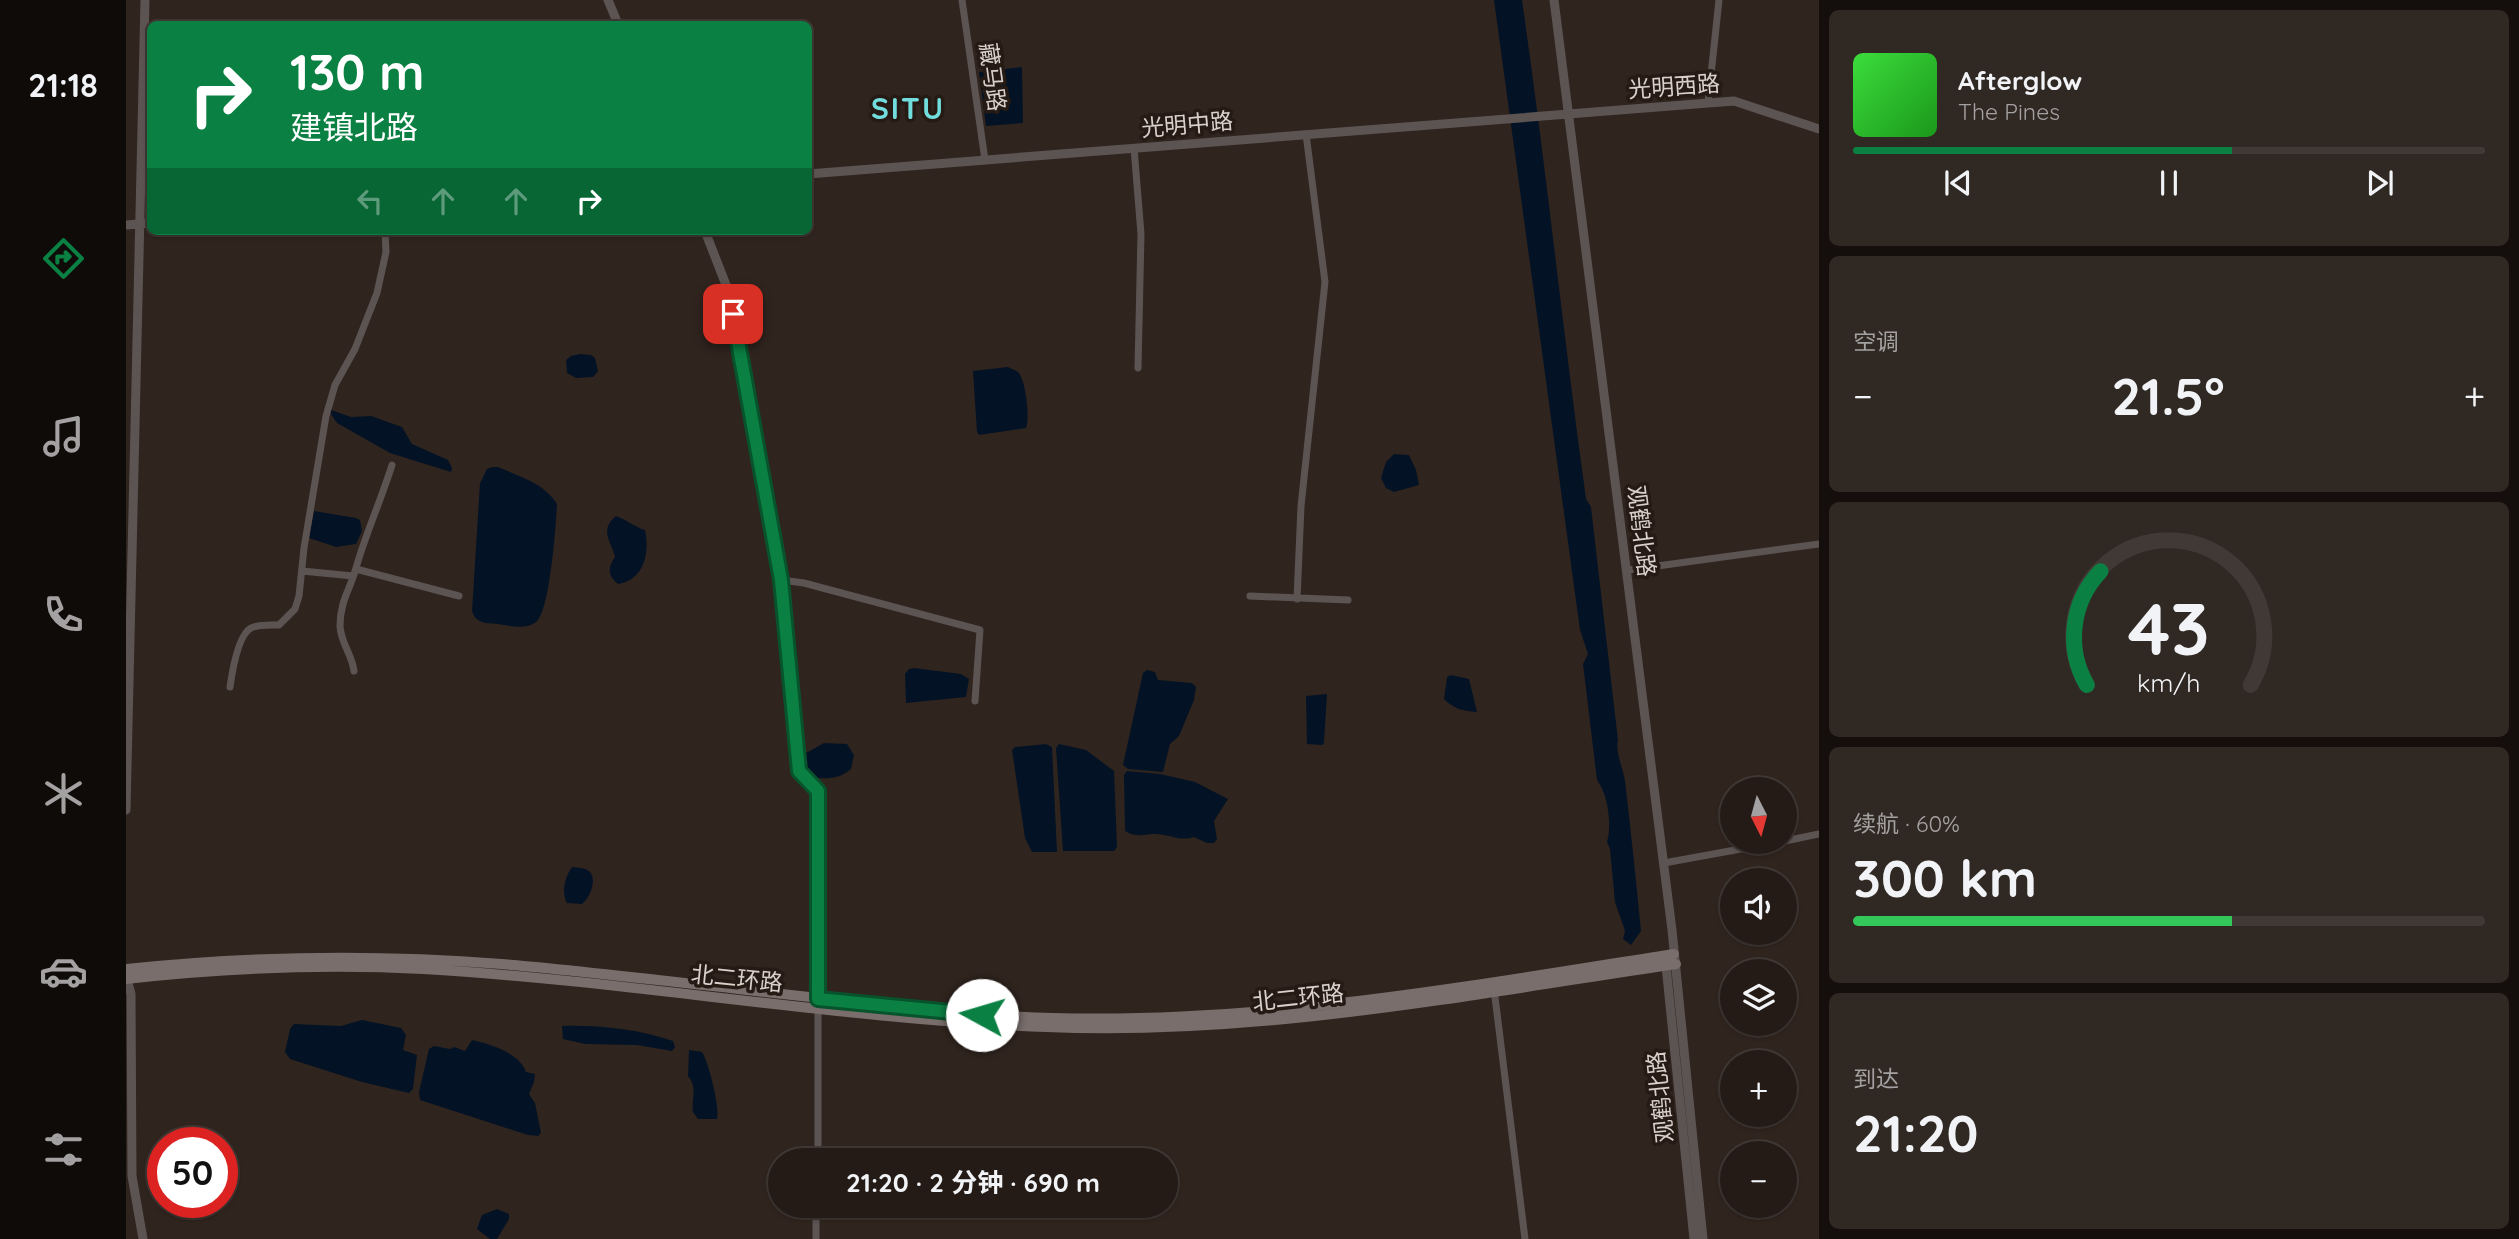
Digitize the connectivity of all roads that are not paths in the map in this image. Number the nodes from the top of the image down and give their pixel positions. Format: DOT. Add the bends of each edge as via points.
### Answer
graph roads {
  1 [pos="145,0"];
  2 [pos="607,0"];
  3 [pos="962,0"];
  4 [pos="1554,0"];
  5 [pos="1719,0"];
  6 [pos="617,21"];
  7 [pos="1708,103"];
  8 [pos="1569,113"];
  9 [pos="1819,129"];
  10 [pos="1306,134"];
  11 [pos="1134,148"];
  12 [pos="985,160"];
  13 [pos="812,174"];
  14 [pos="146,224"];
  15 [pos="126,225"];
  16 [pos="385,235"];
  17 [pos="707,235"];
  18 [pos="1138,368"];
  19 [pos="392,465"];
  20 [pos="1819,544"];
  21 [pos="1628,570"];
  22 [pos="302,571"];
  23 [pos="354,573"];
  24 [pos="781,580"];
  25 [pos="459,596"];
  26 [pos="1250,596"];
  27 [pos="1297,598"];
  28 [pos="1348,600"];
  29 [pos="354,671"];
  30 [pos="230,687"];
  31 [pos="975,701"];
  32 [pos="126,810"];
  33 [pos="1819,834"];
  34 [pos="1797,839"];
  35 [pos="1720,853"];
  36 [pos="1664,863"];
  37 [pos="1672,961"];
  38 [pos="126,976"];
  39 [pos="1494,986"];
  40 [pos="818,1003"];
  41 [pos="818,1148"];
  42 [pos="816,1218"];
  43 [pos="142,1239"];
  44 [pos="816,1239"];
  45 [pos="1525,1239"];
  46 [pos="1694,1239"];
  47 [pos="1703,1239"];
  1 -- 14 [label="street"];
  2 -- 6 [label="street"];
  3 -- 12 [label="street, 藏马路"];
  4 -- 8 [label="street, 观鹤北路"];
  5 -- 7 [label="street"];
  7 -- 8 [label="street, 光明西路"];
  7 -- 9 [label="street, 光明西路" via="1734,101"];
  8 -- 10 [label="street, 光明中路"];
  8 -- 21 [label="street, 观鹤北路"];
  10 -- 11 [label="street, 光明中路"];
  10 -- 27 [label="street" via="1325,282 1301,506"];
  11 -- 12 [label="street, 光明中路"];
  11 -- 18 [label="street" via="1141,234"];
  12 -- 13 [label="street, 光明中路"];
  14 -- 15 [label="street"];
  14 -- 32 [label="street"];
  16 -- 22 [label="street" via="377,293 335,385 326,416"];
  17 -- 24 [label="street" via="728,289"];
  19 -- 23 [label="street"];
  20 -- 21 [label="street"];
  21 -- 36 [label="street, 观鹤北路"];
  22 -- 23 [label="street"];
  22 -- 30 [label="street" via="295,609 279,625 255,626 242,636"];
  23 -- 25 [label="street"];
  23 -- 29 [label="street" via="342,600 340,623"];
  24 -- 31 [label="street" via="980,629"];
  24 -- 40 [label="street" via="799,771 818,791"];
  26 -- 27 [label="street"];
  27 -- 28 [label="street"];
  33 -- 34 [label="street"];
  35 -- 36 [label="street"];
  36 -- 37 [label="street, 观鹤北路"];
  37 -- 39 [label="main road, 北二环路"];
  37 -- 46 [label="street, 观鹤北路"];
  37 -- 47 [label="street, 观鹤北路"];
  38 -- 40 [label="main road, 北二环路" via="263,958 419,959"];
  38 -- 43 [label="street" via="131,994 132,1176"];
  39 -- 40 [label="main road, 北二环路" via="1301,1009 1125,1019"];
  39 -- 45 [label="street"];
  40 -- 41 [label="street"];
  42 -- 44 [label="street"];
}
